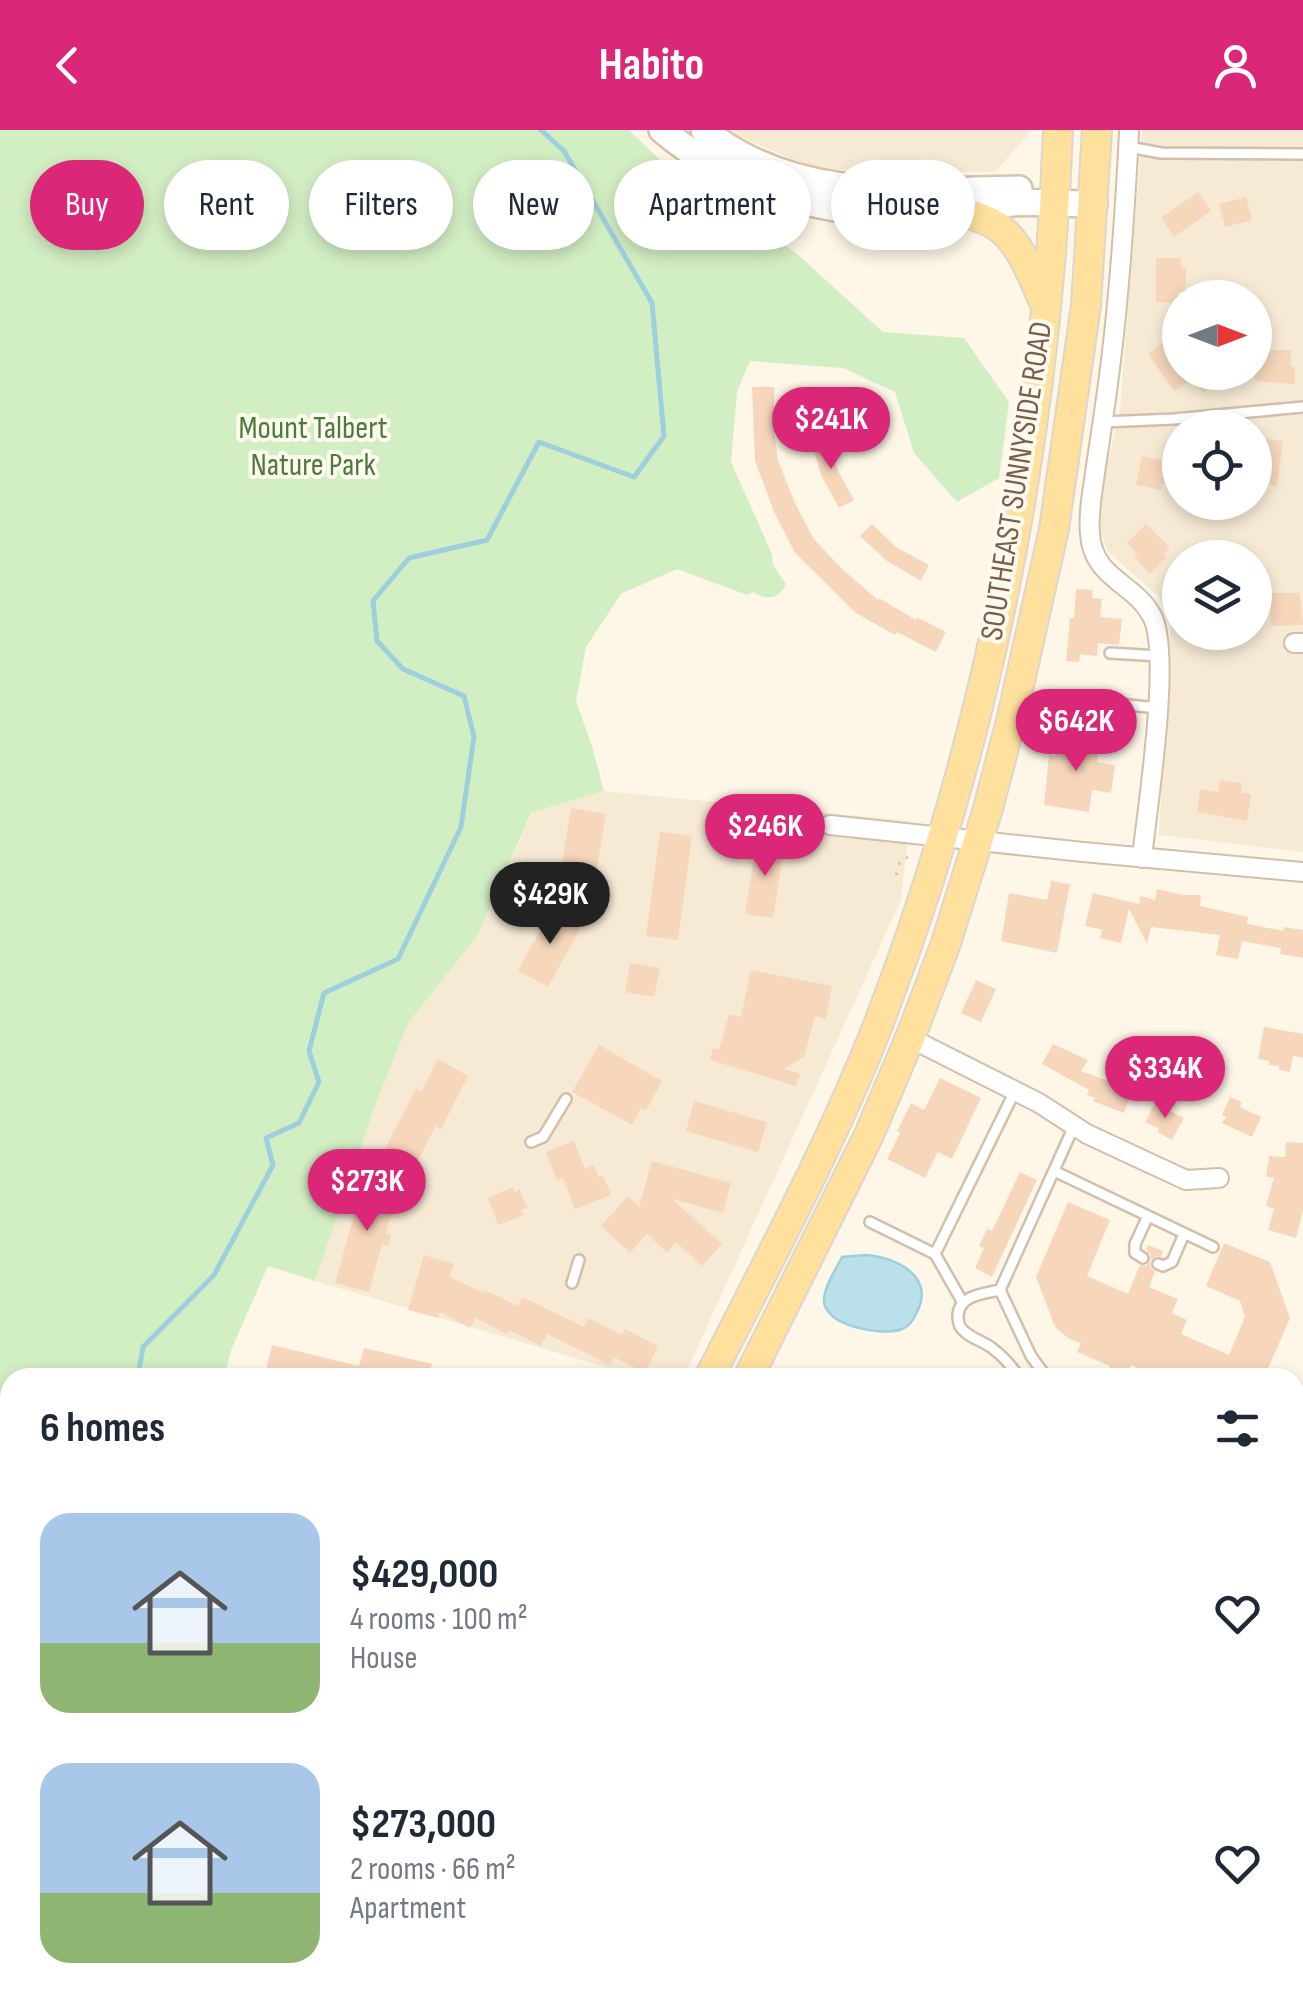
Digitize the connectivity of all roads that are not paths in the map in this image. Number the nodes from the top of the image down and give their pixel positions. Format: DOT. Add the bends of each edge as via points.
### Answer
graph roads {
  1 [pos="662,130"];
  2 [pos="704,130"];
  3 [pos="1058,130"];
  4 [pos="1097,130"];
  5 [pos="1129,140"];
  6 [pos="1303,154"];
  7 [pos="1055,196"];
  8 [pos="1094,197"];
  9 [pos="831,208"];
  10 [pos="975,211"];
  11 [pos="975,216"];
  12 [pos="1045,305"];
  13 [pos="1303,406"];
  14 [pos="1103,422"];
  15 [pos="1110,652"];
  16 [pos="1160,656"];
  17 [pos="1050,697"];
  18 [pos="1158,708"];
  19 [pos="830,824"];
  20 [pos="943,836"];
  21 [pos="978,840"];
  22 [pos="1142,858"];
  23 [pos="1303,872"];
  24 [pos="910,1038"];
  25 [pos="1015,1091"];
  26 [pos="566,1099"];
  27 [pos="1074,1126"];
  28 [pos="530,1142"];
  29 [pos="1054,1171"];
  30 [pos="1219,1178"];
  31 [pos="1148,1216"];
  32 [pos="870,1222"];
  33 [pos="1184,1234"];
  34 [pos="1213,1247"];
  35 [pos="936,1254"];
  36 [pos="1143,1258"];
  37 [pos="579,1260"];
  38 [pos="1158,1264"];
  39 [pos="572,1283"];
  40 [pos="1000,1290"];
  41 [pos="963,1303"];
  42 [pos="714,1368"];
  43 [pos="753,1368"];
  44 [pos="1013,1368"];
  45 [pos="1039,1368"];
  1 -- 9 [label="main road" via="734,177"];
  2 -- 7 [label="main road" via="762,164 844,188"];
  3 -- 7 [label="main road, SOUTHEAST SUNNYSIDE ROAD"];
  4 -- 8 [label="main road, SOUTHEAST SUNNYSIDE ROAD"];
  5 -- 6 [label="lane" via="1162,153"];
  5 -- 14 [label="street"];
  7 -- 8 [label="main road"];
  7 -- 10 [label="main road"];
  7 -- 12 [label="main road, SOUTHEAST SUNNYSIDE ROAD"];
  8 -- 21 [label="main road, SOUTHEAST SUNNYSIDE ROAD" via="1082,342 1054,529"];
  11 -- 12 [label="main road" via="1005,233"];
  12 -- 20 [label="main road, SOUTHEAST SUNNYSIDE ROAD" via="1002,600"];
  13 -- 14 [label="lane"];
  14 -- 16 [label="street" via="1090,539 1096,561 1153,618"];
  15 -- 16 [label="lane"];
  16 -- 18 [label="street"];
  17 -- 18 [label="lane"];
  18 -- 22 [label="street"];
  19 -- 20 [label="street"];
  20 -- 21 [label="street"];
  20 -- 42 [label="main road, SOUTHEAST SUNNYSIDE ROAD" via="874,1034"];
  21 -- 22 [label="street"];
  21 -- 24 [label="main road, SOUTHEAST SUNNYSIDE ROAD"];
  22 -- 23 [label="street"];
  24 -- 25 [label="street"];
  24 -- 43 [label="main road, SOUTHEAST SUNNYSIDE ROAD"];
  25 -- 27 [label="street"];
  25 -- 35 [label="lane"];
  26 -- 28 [label="lane" via="543,1137"];
  27 -- 29 [label="lane"];
  27 -- 30 [label="street" via="1186,1180"];
  29 -- 31 [label="lane"];
  29 -- 40 [label="lane"];
  31 -- 33 [label="lane"];
  31 -- 36 [label="lane" via="1134,1244"];
  32 -- 35 [label="lane"];
  33 -- 34 [label="lane"];
  33 -- 38 [label="lane" via="1172,1262"];
  35 -- 41 [label="lane"];
  37 -- 39 [label="lane"];
  40 -- 41 [label="lane"];
  40 -- 45 [label="lane"];
  41 -- 44 [label="lane" via="959,1325"];
}
